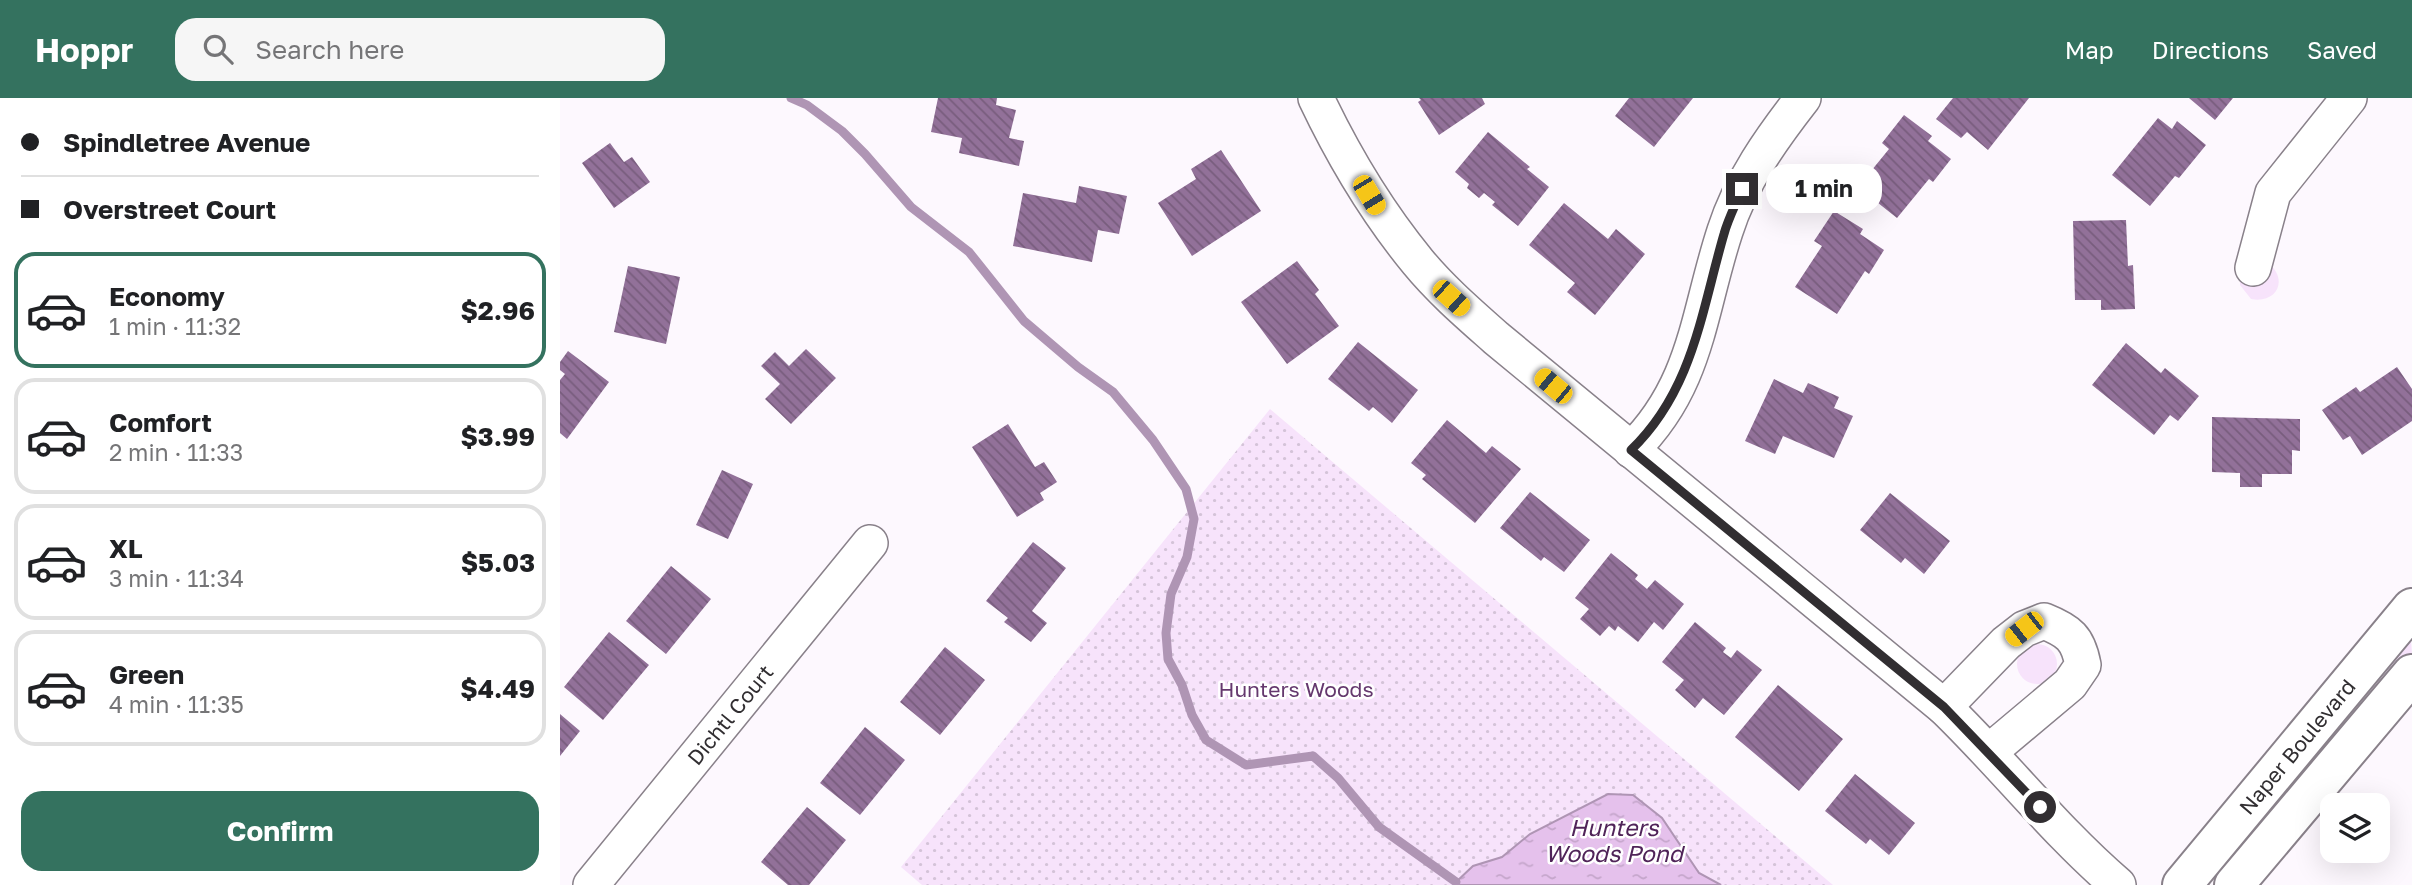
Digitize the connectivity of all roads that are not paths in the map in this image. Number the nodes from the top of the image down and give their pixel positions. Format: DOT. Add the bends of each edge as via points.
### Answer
graph roads {
  1 [pos="1316,98"];
  2 [pos="1804,98"];
  3 [pos="2349,98"];
  4 [pos="2253,268"];
  5 [pos="1631,450"];
  6 [pos="870,543"];
  7 [pos="2412,608"];
  8 [pos="2412,674"];
  9 [pos="1944,707"];
  10 [pos="1989,752"];
  11 [pos="592,885"];
  12 [pos="2118,885"];
  13 [pos="2182,885"];
  14 [pos="2234,885"];
  1 -- 5 [label="street" via="1381,214 1420,264 1496,338"];
  2 -- 5 [label="street" via="1756,161 1742,189 1682,378 1666,409"];
  3 -- 4 [label="street" via="2273,193"];
  5 -- 9 [label="street"];
  6 -- 11 [label="street, Dichtl Court"];
  7 -- 13 [label="main road, Naper Boulevard"];
  8 -- 14 [label="main road, Naper Boulevard"];
  9 -- 10 [label="street"];
  9 -- 10 [label="street" via="2024,629 2044,621 2064,629 2080,647 2083,665 2070,684"];
  10 -- 12 [label="street"];
}
